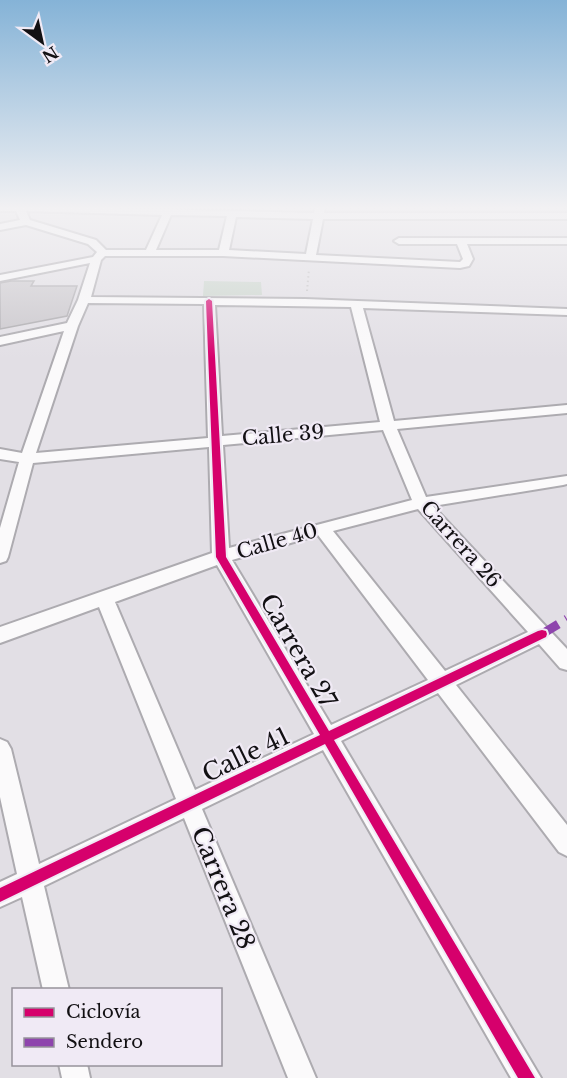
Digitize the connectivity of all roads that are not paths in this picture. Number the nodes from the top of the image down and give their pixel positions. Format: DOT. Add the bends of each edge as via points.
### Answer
graph roads {
  1 [pos="89,258"];
  2 [pos="98,258"];
  3 [pos="349,258"];
  4 [pos="466,258"];
  5 [pos="0,278"];
  6 [pos="84,300"];
  7 [pos="209,301"];
  8 [pos="356,304"];
  9 [pos="567,312"];
  10 [pos="72,326"];
  11 [pos="0,341"];
  12 [pos="567,409"];
  13 [pos="388,425"];
  14 [pos="217,441"];
  15 [pos="0,454"];
  16 [pos="27,459"];
  17 [pos="562,480"];
  18 [pos="421,503"];
  19 [pos="322,528"];
  20 [pos="0,557"];
  21 [pos="221,557"];
  22 [pos="104,597"];
  23 [pos="542,634"];
  24 [pos="0,635"];
  25 [pos="567,662"];
  26 [pos="442,682"];
  27 [pos="326,738"];
  28 [pos="0,749"];
  29 [pos="189,804"];
  30 [pos="567,844"];
  31 [pos="30,881"];
  32 [pos="0,895"];
  33 [pos="56,988"];
  34 [pos="302,1078"];
  35 [pos="527,1078"];
  1 -- 5 [label="street"];
  2 -- 6 [label="street"];
  3 -- 4 [label="street" via="460,265 467,262"];
  6 -- 7 [label="street"];
  6 -- 10 [label="street"];
  7 -- 8 [label="street"];
  7 -- 14 [label="street, Carrera 27"];
  8 -- 9 [label="street"];
  8 -- 13 [label="street, Carrera 26"];
  10 -- 11 [label="street"];
  10 -- 16 [label="street"];
  12 -- 13 [label="street, Calle 39"];
  13 -- 14 [label="street, Calle 39"];
  13 -- 18 [label="street, Carrera 26"];
  14 -- 16 [label="street, Calle 39"];
  14 -- 21 [label="street, Carrera 27"];
  15 -- 16 [label="street, Calle 39"];
  16 -- 20 [label="street"];
  17 -- 18 [label="street, Calle 40"];
  18 -- 19 [label="street, Calle 40"];
  18 -- 23 [label="street, Carrera 26"];
  19 -- 21 [label="street, Calle 40"];
  19 -- 26 [label="street"];
  21 -- 22 [label="street, Calle 40"];
  21 -- 27 [label="street, Carrera 27"];
  22 -- 24 [label="street, Calle 40"];
  22 -- 29 [label="street, Carrera 28"];
  23 -- 25 [label="street, Carrera 26"];
  23 -- 26 [label="street, Calle 41"];
  26 -- 27 [label="street, Calle 41"];
  26 -- 30 [label="street"];
  27 -- 29 [label="street, Calle 41"];
  27 -- 35 [label="street, Carrera 27"];
  28 -- 31 [label="street"];
  29 -- 31 [label="street, Calle 41"];
  29 -- 34 [label="street, Carrera 28"];
  31 -- 32 [label="street, Calle 41"];
  31 -- 33 [label="street"];
}
